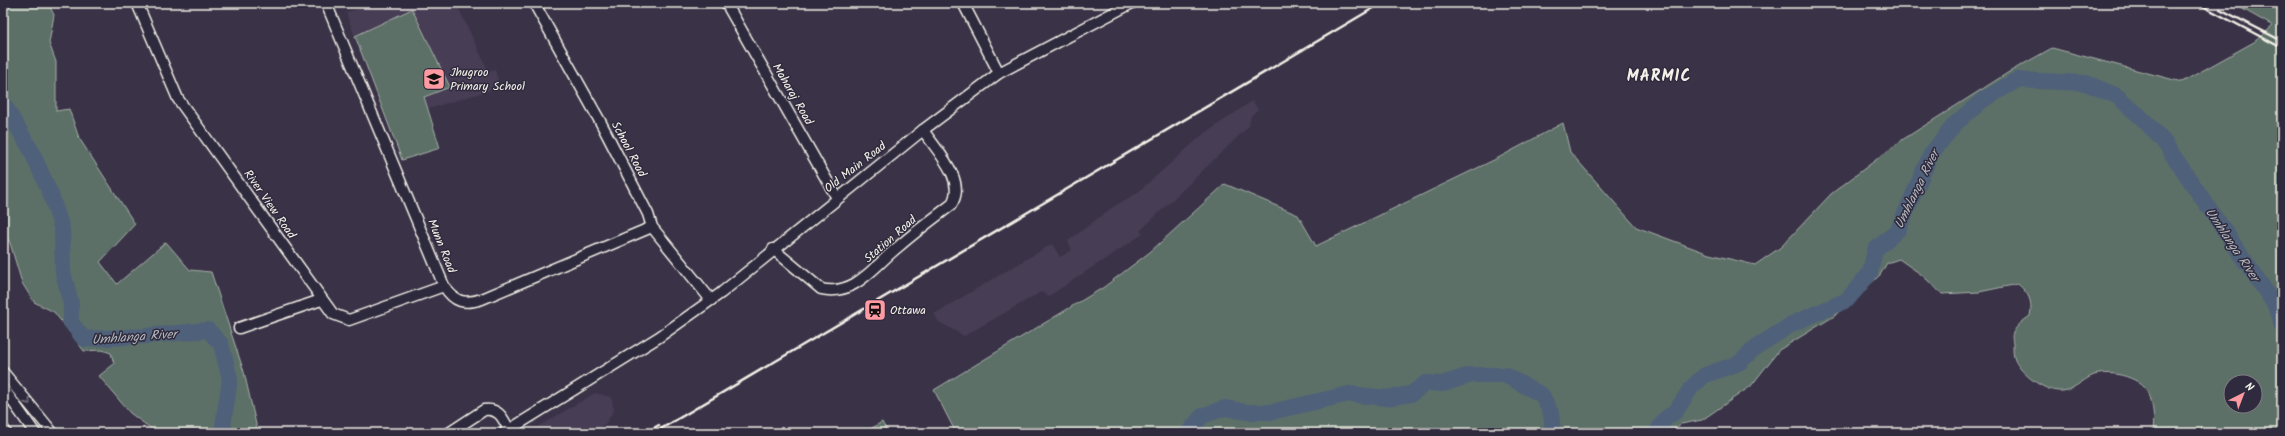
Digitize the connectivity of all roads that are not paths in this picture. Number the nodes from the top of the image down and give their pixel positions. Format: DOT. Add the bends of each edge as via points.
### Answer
graph roads {
  1 [pos="136,3"];
  2 [pos="326,3"];
  3 [pos="534,3"];
  4 [pos="726,3"];
  5 [pos="963,3"];
  6 [pos="1128,4"];
  7 [pos="999,73"];
  8 [pos="923,130"];
  9 [pos="837,198"];
  10 [pos="652,227"];
  11 [pos="773,250"];
  12 [pos="444,286"];
  13 [pos="703,290"];
  14 [pos="321,300"];
  15 [pos="711,300"];
  16 [pos="698,309"];
  17 [pos="239,328"];
  18 [pos="3,372"];
  19 [pos="3,388"];
  20 [pos="3,428"];
  21 [pos="506,431"];
  22 [pos="6,433"];
  23 [pos="35,433"];
  24 [pos="53,433"];
  25 [pos="449,433"];
  1 -- 14 [label="street, River View Road" via="178,99"];
  2 -- 12 [label="street, Munn Road"];
  3 -- 10 [label="street, School Road" via="605,130 648,214"];
  4 -- 9 [label="street, Maharaj Road"];
  5 -- 7 [label="street"];
  6 -- 7 [label="street, Old Main Road"];
  7 -- 8 [label="street, Old Main Road"];
  8 -- 9 [label="street, Old Main Road"];
  8 -- 11 [label="street, Station Road" via="954,177 956,196 951,205 897,247 871,273 848,287 821,290"];
  9 -- 11 [label="street, Old Main Road"];
  10 -- 12 [label="street, Munn Road" via="470,303 457,301"];
  10 -- 13 [label="street, School Road"];
  11 -- 15 [label="street, Old Main Road"];
  12 -- 14 [label="street, River View Road" via="349,320 333,314"];
  13 -- 15 [label="street, School Road"];
  13 -- 16 [label="street"];
  14 -- 17 [label="street"];
  15 -- 16 [label="street, Old Main Road"];
  16 -- 21 [label="street, Old Main Road" via="608,370"];
  18 -- 24 [label="street, one-way"];
  19 -- 23 [label="street"];
  20 -- 22 [label="street"];
  21 -- 25 [label="street" via="502,416 484,410"];
}
